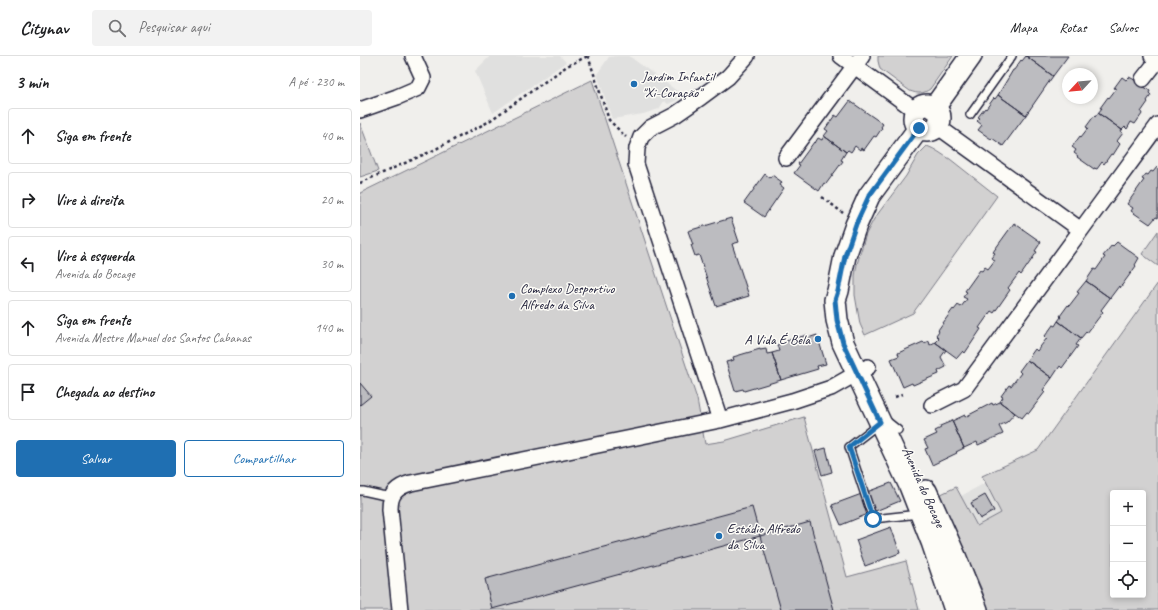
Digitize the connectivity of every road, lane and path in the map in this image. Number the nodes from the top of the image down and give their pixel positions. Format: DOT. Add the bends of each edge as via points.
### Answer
graph roads {
  1 [pos="413,56"];
  2 [pos="588,56"];
  3 [pos="747,56"];
  4 [pos="841,56"];
  5 [pos="971,56"];
  6 [pos="1012,56"];
  7 [pos="1152,56"];
  8 [pos="859,61"];
  9 [pos="1143,79"];
  10 [pos="360,110"];
  11 [pos="970,115"];
  12 [pos="926,118"];
  13 [pos="1158,124"];
  14 [pos="637,148"];
  15 [pos="786,158"];
  16 [pos="360,183"];
  17 [pos="822,197"];
  18 [pos="843,213"];
  19 [pos="1082,230"];
  20 [pos="862,370"];
  21 [pos="902,394"];
  22 [pos="895,397"];
  23 [pos="932,405"];
  24 [pos="720,420"];
  25 [pos="889,426"];
  26 [pos="360,491"];
  27 [pos="393,495"];
  28 [pos="921,514"];
  29 [pos="400,610"];
  30 [pos="954,610"];
  31 [pos="977,610"];
  1 -- 10 [label="street" via="423,78 418,88"];
  2 -- 14 [label="path" via="609,120"];
  2 -- 16 [label="path" via="567,66 488,122 432,151"];
  3 -- 14 [label="street" via="728,77 702,97 650,128 641,138"];
  4 -- 8 [label="street"];
  5 -- 12 [label="main road, Avenida do Bocage"];
  6 -- 11 [label="lane"];
  7 -- 9 [label="street" via="1158,60"];
  8 -- 12 [label="street"];
  8 -- 15 [label="street"];
  12 -- 19 [label="street"];
  12 -- 20 [label="main road, Avenida do Bocage" via="869,196 845,256 835,300 837,320 843,343"];
  13 -- 19 [label="street"];
  14 -- 24 [label="street" via="636,164"];
  17 -- 18 [label="path"];
  19 -- 23 [label="street" via="964,389"];
  20 -- 24 [label="street" via="831,388"];
  20 -- 25 [label="main road, Avenida do Bocage"];
  21 -- 22 [label="path"];
  24 -- 27 [label="street" via="411,483 400,487"];
  25 -- 28 [label="main road, Avenida do Bocage"];
  25 -- 28 [label="lane" via="849,447 873,519"];
  25 -- 31 [label="main road, Avenida do Bocage" via="914,464"];
  26 -- 27 [label="lane"];
  27 -- 29 [label="street" via="390,512"];
  28 -- 30 [label="main road, Avenida do Bocage"];
}
